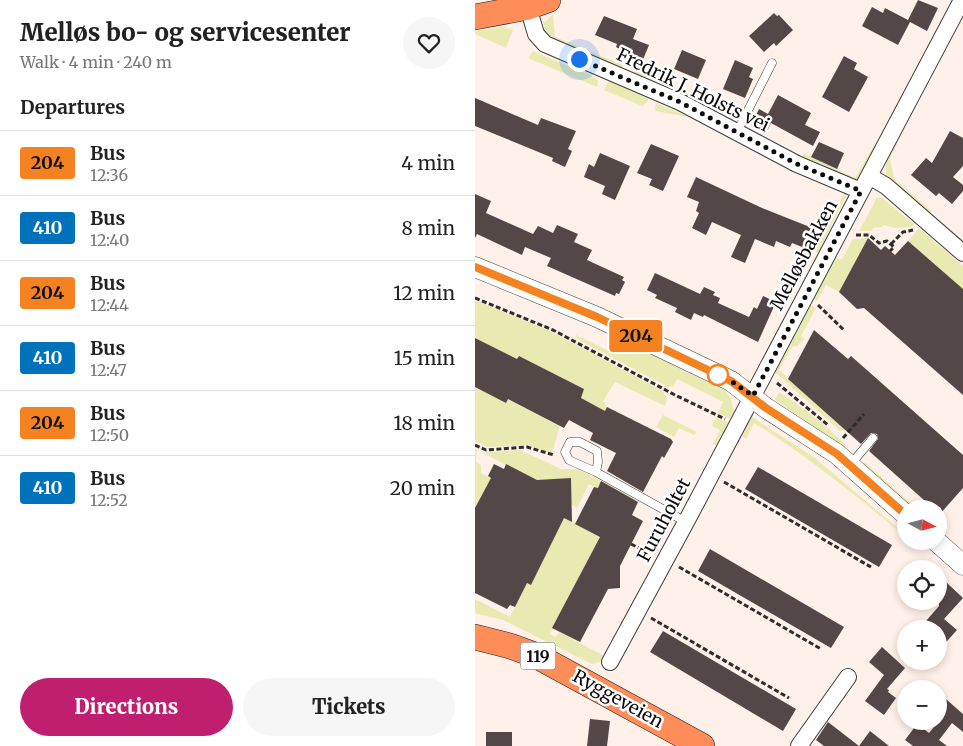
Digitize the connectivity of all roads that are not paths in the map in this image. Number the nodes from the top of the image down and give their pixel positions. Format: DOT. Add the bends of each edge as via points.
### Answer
graph roads {
  1 [pos="962,0"];
  2 [pos="538,4"];
  3 [pos="475,17"];
  4 [pos="772,63"];
  5 [pos="737,132"];
  6 [pos="869,176"];
  7 [pos="861,191"];
  8 [pos="963,253"];
  9 [pos="475,267"];
  10 [pos="753,396"];
  11 [pos="873,438"];
  12 [pos="850,465"];
  13 [pos="596,472"];
  14 [pos="897,507"];
  15 [pos="686,522"];
  16 [pos="946,550"];
  17 [pos="963,565"];
  18 [pos="475,637"];
  19 [pos="610,662"];
  20 [pos="848,677"];
  21 [pos="702,746"];
  22 [pos="799,746"];
  1 -- 6 [label="street, Melløsbakken"];
  2 -- 3 [label="main road"];
  2 -- 5 [label="street, Fredrik J. Holsts vei" via="536,34 545,44 680,102"];
  4 -- 5 [label="lane"];
  5 -- 7 [label="street, Fredrik J. Holsts vei" via="815,172"];
  6 -- 7 [label="street, Melløsbakken"];
  6 -- 8 [label="street" via="886,186"];
  7 -- 10 [label="street, Melløsbakken"];
  9 -- 10 [label="street" via="597,317 731,381"];
  10 -- 12 [label="street"];
  10 -- 15 [label="street, Furuholtet"];
  11 -- 12 [label="lane"];
  12 -- 14 [label="street"];
  13 -- 13 [label="lane" via="569,460 565,452 570,442 580,442 597,451"];
  13 -- 15 [label="lane"];
  15 -- 19 [label="street, Furuholtet"];
  16 -- 17 [label="street"];
  18 -- 21 [label="main road, Ryggeveien / 119" via="535,655"];
  20 -- 22 [label="street"];
}
